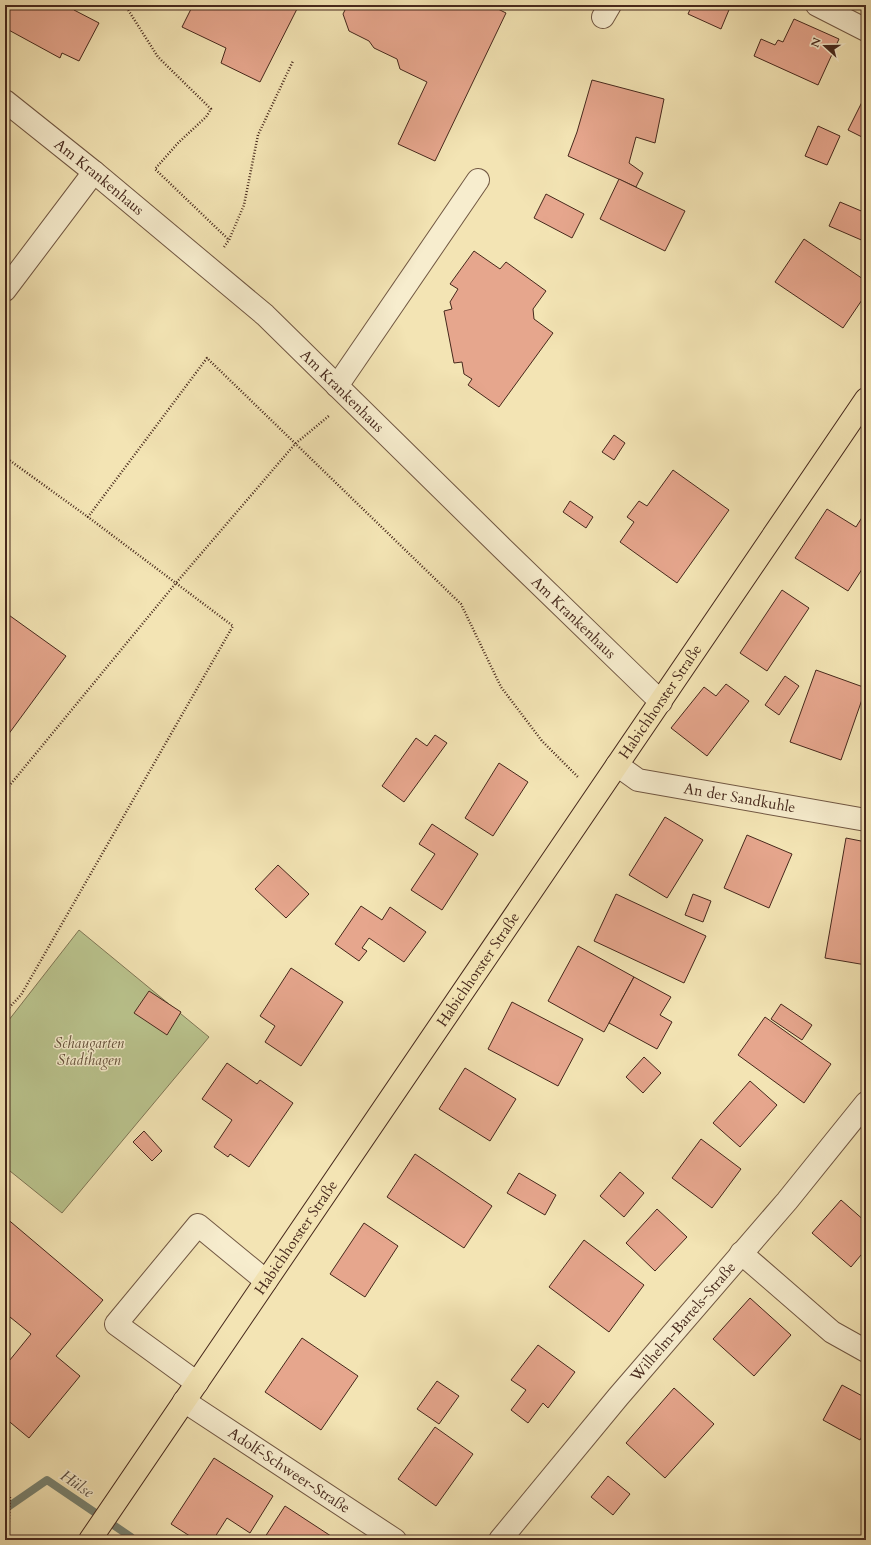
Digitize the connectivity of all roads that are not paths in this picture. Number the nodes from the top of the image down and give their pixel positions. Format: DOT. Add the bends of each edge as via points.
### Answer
graph roads {
  1 [pos="817,5"];
  2 [pos="866,30"];
  3 [pos="5,102"];
  4 [pos="94,172"];
  5 [pos="478,180"];
  6 [pos="5,290"];
  7 [pos="344,392"];
  8 [pos="866,399"];
  9 [pos="661,702"];
  10 [pos="618,765"];
  11 [pos="866,820"];
  12 [pos="866,1103"];
  13 [pos="741,1253"];
  14 [pos="266,1281"];
  15 [pos="866,1351"];
  16 [pos="197,1383"];
  17 [pos="184,1401"];
  18 [pos="93,1535"];
  19 [pos="395,1540"];
  20 [pos="500,1540"];
  1 -- 2 [label="street"];
  3 -- 4 [label="street, Am Krankenhaus"];
  4 -- 6 [label="street"];
  4 -- 7 [label="street, Am Krankenhaus" via="265,315"];
  5 -- 7 [label="street"];
  7 -- 9 [label="street, Am Krankenhaus" via="408,446"];
  8 -- 9 [label="main road, Habichhorster Straße"];
  9 -- 10 [label="main road, Habichhorster Straße"];
  10 -- 11 [label="street, An der Sandkuhle" via="638,780"];
  10 -- 14 [label="main road, Habichhorster Straße"];
  12 -- 13 [label="street, Wilhelm-Bartels-Straße" via="787,1201"];
  13 -- 15 [label="street" via="832,1332"];
  13 -- 20 [label="street, Wilhelm-Bartels-Straße"];
  14 -- 16 [label="main road, Habichhorster Straße"];
  14 -- 16 [label="street" via="198,1225 116,1324"];
  16 -- 17 [label="main road, Habichhorster Straße"];
  17 -- 18 [label="main road, Habichhorster Straße"];
  17 -- 19 [label="street, Adolf-Schweer-Straße"];
}
